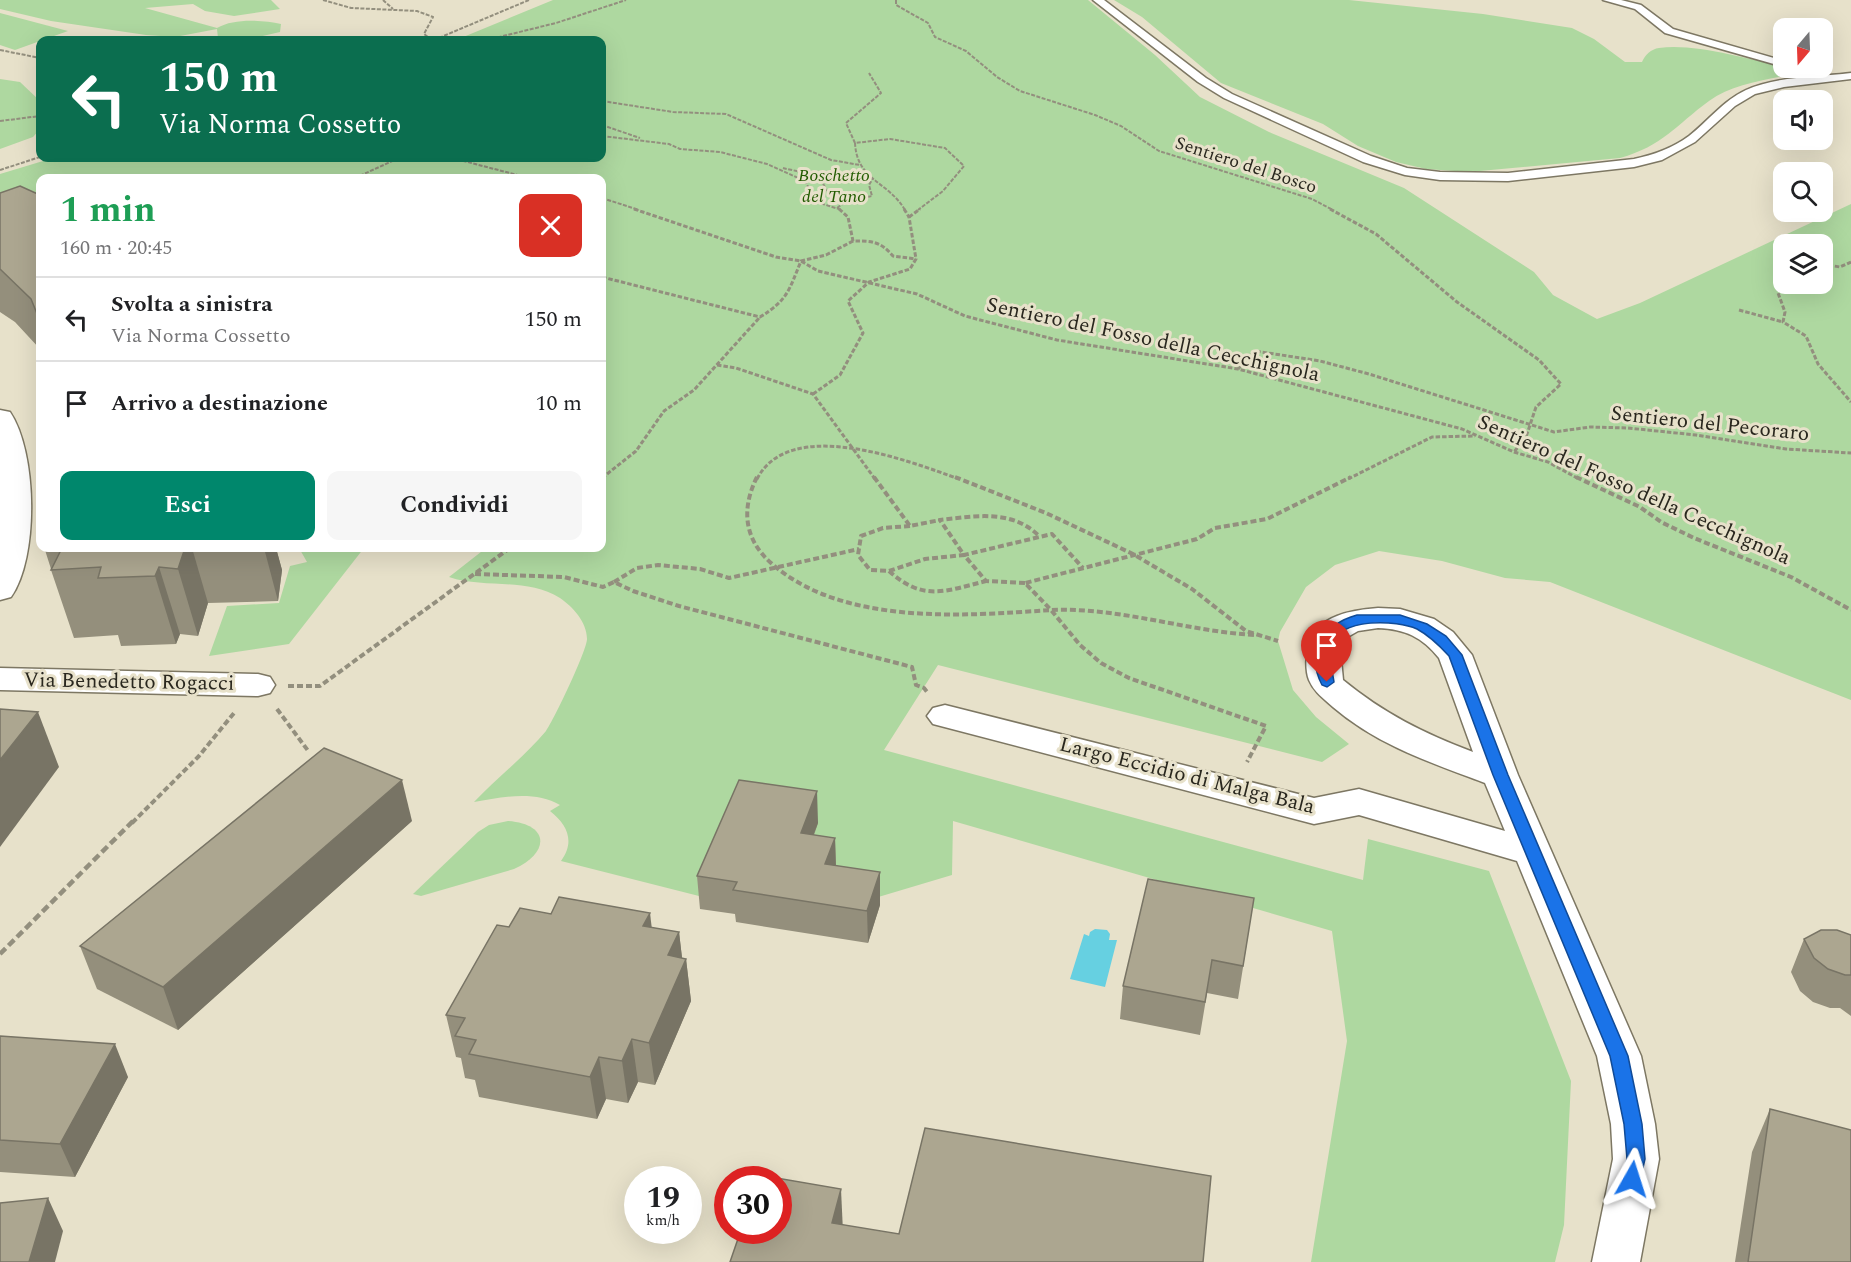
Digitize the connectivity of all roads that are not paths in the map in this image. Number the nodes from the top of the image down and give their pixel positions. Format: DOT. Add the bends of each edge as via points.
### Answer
graph roads {
  1 [pos="1098,0"];
  2 [pos="1608,0"];
  3 [pos="1773,61"];
  4 [pos="1851,76"];
  5 [pos="1833,77"];
  6 [pos="1824,78"];
  7 [pos="0,418"];
  8 [pos="0,590"];
  9 [pos="0,679"];
  10 [pos="258,685"];
  11 [pos="934,702"];
  12 [pos="1500,775"];
  13 [pos="1533,852"];
  14 [pos="1616,1262"];
  1 -- 6 [label="lane" via="1228,96 1367,159 1405,171 1440,176 1508,177 1658,157 1691,140 1731,104 1751,92"];
  2 -- 3 [label="lane" via="1638,7 1669,31"];
  4 -- 5 [label="lane"];
  7 -- 8 [label="street" via="12,456 17,510 13,545"];
  9 -- 10 [label="street, Via Benedetto Rogacci"];
  11 -- 13 [label="street, Largo Eccidio di Malga Bala" via="1314,811 1359,802"];
  12 -- 12 [label="street" via="1455,655 1441,639 1422,626 1378,618 1348,623 1326,641 1323,659 1327,682 1346,701 1379,725 1416,743"];
  12 -- 13 [label="street"];
  13 -- 14 [label="street" via="1619,1056 1631,1113 1636,1159"];
}
